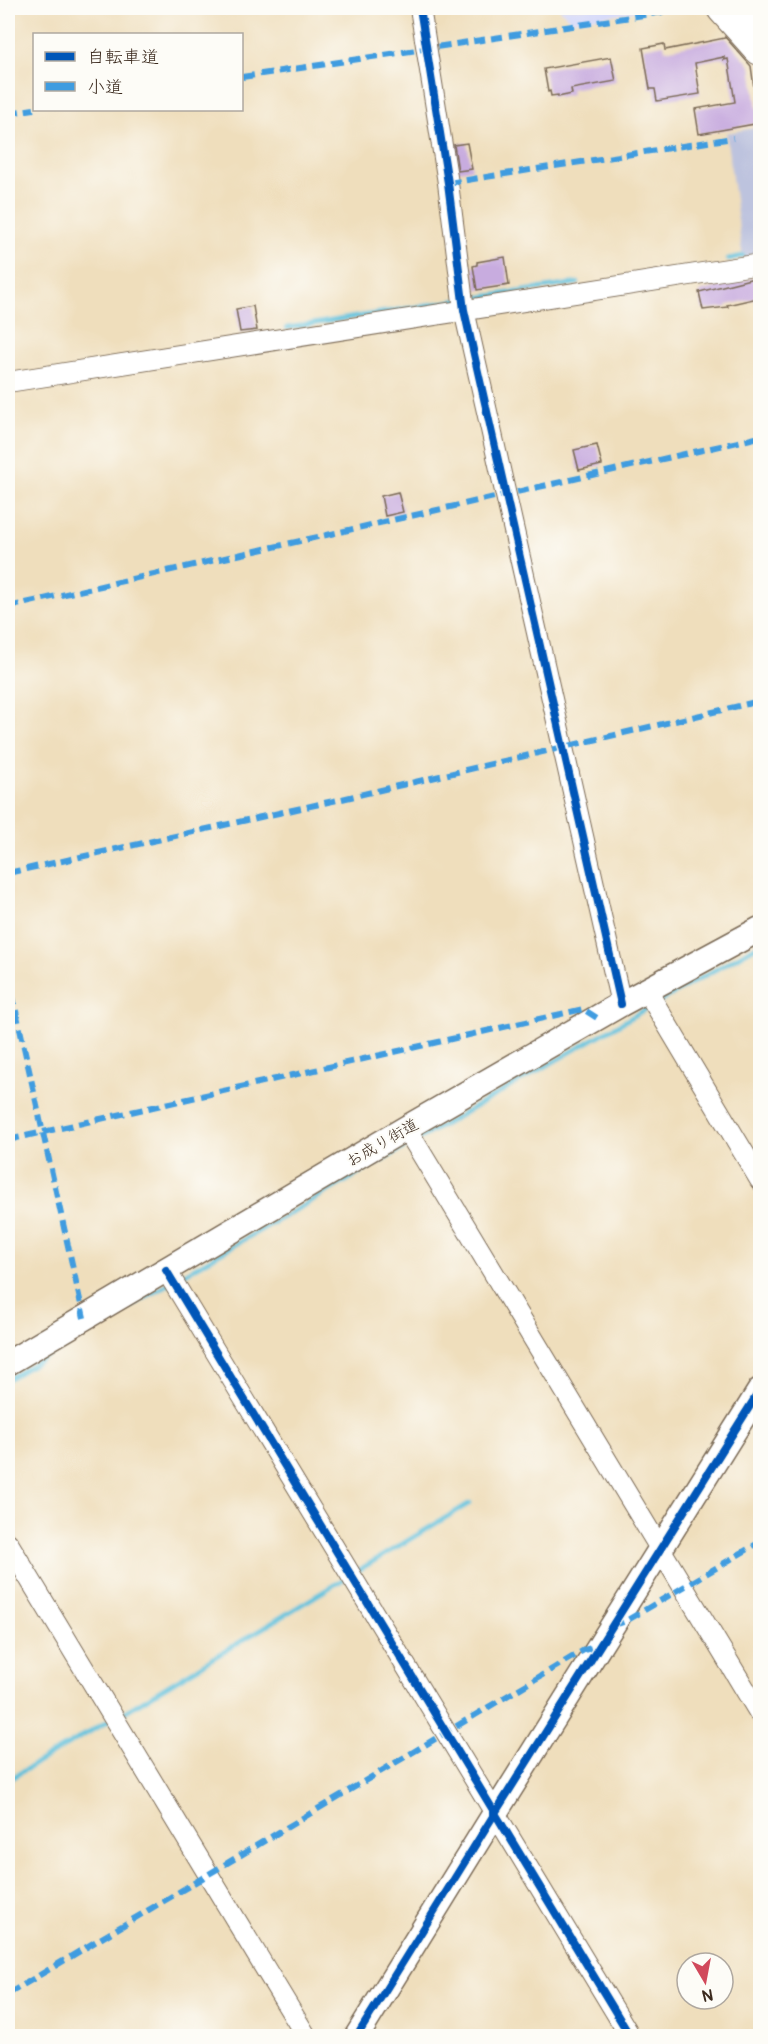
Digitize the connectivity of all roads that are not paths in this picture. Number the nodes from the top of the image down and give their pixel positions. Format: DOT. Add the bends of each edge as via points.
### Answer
graph roads {
  1 [pos="420,8"];
  2 [pos="723,8"];
  3 [pos="760,49"];
  4 [pos="760,264"];
  5 [pos="465,310"];
  6 [pos="8,382"];
  7 [pos="760,929"];
  8 [pos="647,991"];
  9 [pos="621,1004"];
  10 [pos="406,1128"];
  11 [pos="760,1179"];
  12 [pos="166,1270"];
  13 [pos="8,1363"];
  14 [pos="760,1390"];
  15 [pos="8,1543"];
  16 [pos="660,1548"];
  17 [pos="760,1714"];
  18 [pos="495,1813"];
  19 [pos="306,2037"];
  20 [pos="357,2037"];
  21 [pos="630,2037"];
  1 -- 5 [label="street"];
  2 -- 3 [label="highway"];
  4 -- 5 [label="street"];
  5 -- 6 [label="street"];
  5 -- 9 [label="street"];
  7 -- 8 [label="street, お成り街道"];
  8 -- 9 [label="street, お成り街道"];
  8 -- 11 [label="street"];
  9 -- 10 [label="street, お成り街道"];
  10 -- 12 [label="street, お成り街道"];
  10 -- 16 [label="street"];
  12 -- 13 [label="street, お成り街道"];
  12 -- 18 [label="street"];
  14 -- 16 [label="street"];
  15 -- 19 [label="street"];
  16 -- 17 [label="street"];
  16 -- 18 [label="street"];
  18 -- 20 [label="street"];
  18 -- 21 [label="street"];
}
